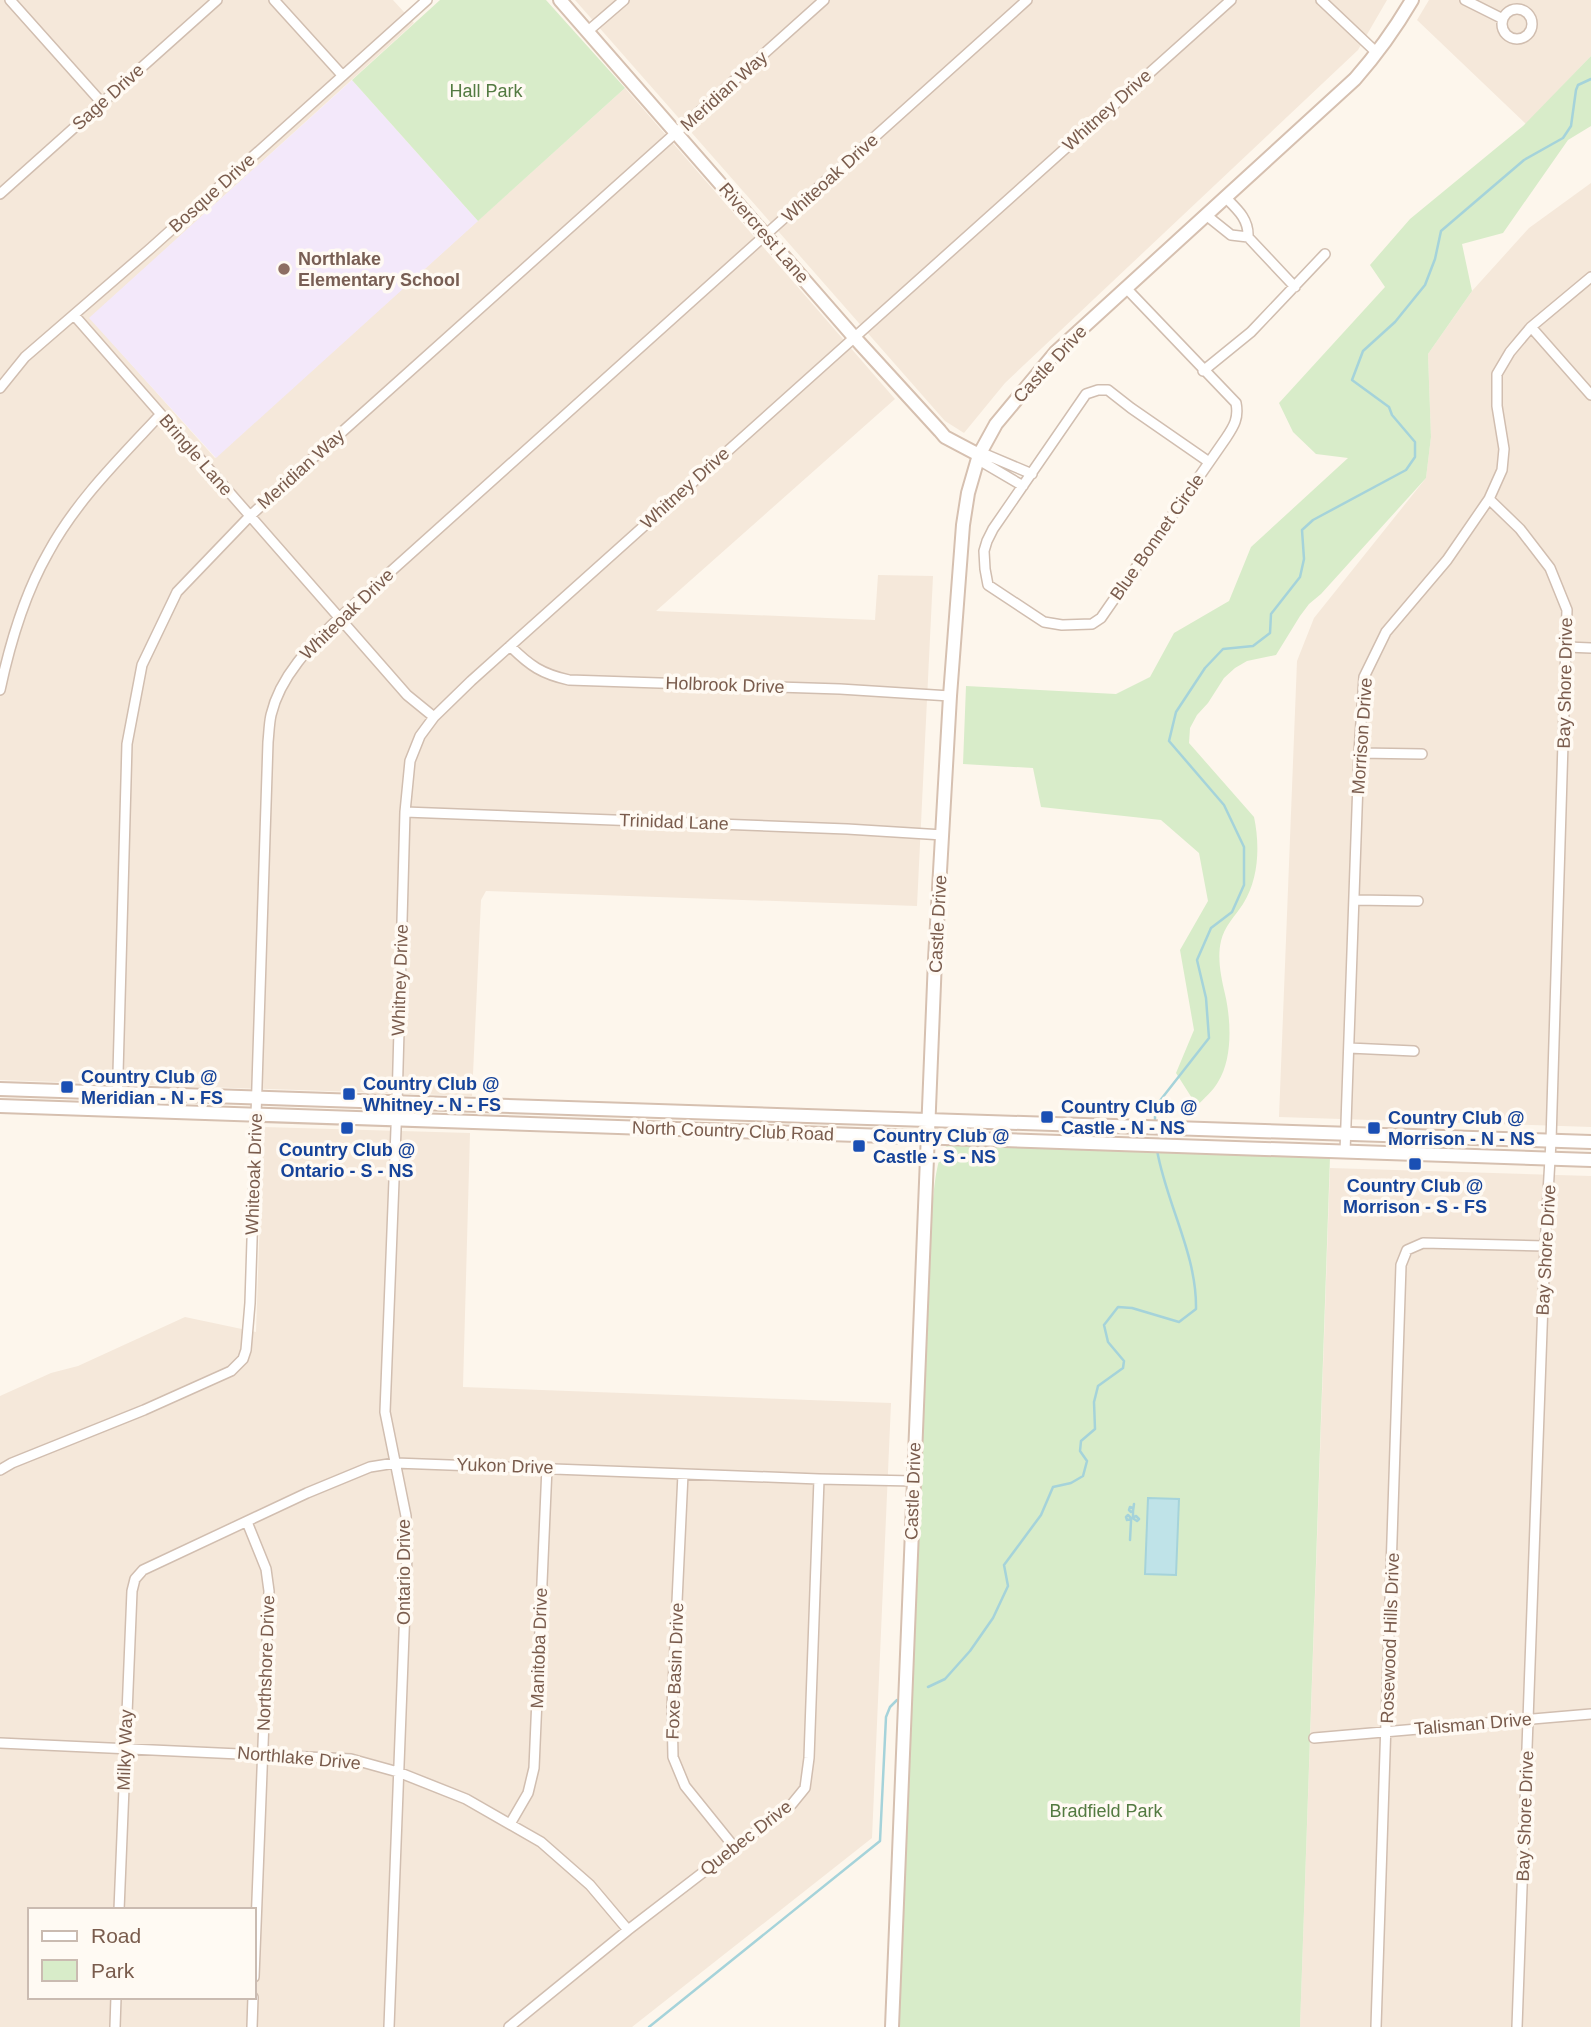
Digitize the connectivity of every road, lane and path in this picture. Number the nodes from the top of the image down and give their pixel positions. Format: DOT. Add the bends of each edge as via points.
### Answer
graph roads {
  1 [pos="10,0"];
  2 [pos="217,0"];
  3 [pos="274,0"];
  4 [pos="427,0"];
  5 [pos="560,0"];
  6 [pos="624,0"];
  7 [pos="824,0"];
  8 [pos="1027,0"];
  9 [pos="1231,0"];
  10 [pos="1321,0"];
  11 [pos="1412,0"];
  12 [pos="1468,1"];
  13 [pos="1503,19"];
  14 [pos="588,31"];
  15 [pos="1377,53"];
  16 [pos="342,75"];
  17 [pos="102,103"];
  18 [pos="677,133"];
  19 [pos="0,194"];
  20 [pos="1225,197"];
  21 [pos="1206,215"];
  22 [pos="766,235"];
  23 [pos="1248,237"];
  24 [pos="1325,254"];
  25 [pos="1591,277"];
  26 [pos="1295,287"];
  27 [pos="1126,288"];
  28 [pos="74,315"];
  29 [pos="1531,327"];
  30 [pos="855,337"];
  31 [pos="1203,371"];
  32 [pos="0,388"];
  33 [pos="1591,395"];
  34 [pos="160,415"];
  35 [pos="979,456"];
  36 [pos="1209,462"];
  37 [pos="1032,474"];
  38 [pos="1023,486"];
  39 [pos="1489,499"];
  40 [pos="249,517"];
  41 [pos="339,618"];
  42 [pos="510,646"];
  43 [pos="1567,647"];
  44 [pos="1591,648"];
  45 [pos="0,690"];
  46 [pos="950,695"];
  47 [pos="434,717"];
  48 [pos="1359,752"];
  49 [pos="1422,754"];
  50 [pos="405,812"];
  51 [pos="943,835"];
  52 [pos="1354,900"];
  53 [pos="1418,901"];
  54 [pos="1349,1048"];
  55 [pos="1414,1051"];
  56 [pos="0,1089"];
  57 [pos="118,1093"];
  58 [pos="257,1098"];
  59 [pos="397,1103"];
  60 [pos="0,1106"];
  61 [pos="117,1110"];
  62 [pos="674,1112"];
  63 [pos="256,1114"];
  64 [pos="397,1119"];
  65 [pos="928,1120"];
  66 [pos="674,1129"];
  67 [pos="1242,1131"];
  68 [pos="1346,1134"];
  69 [pos="928,1136"];
  70 [pos="1551,1141"];
  71 [pos="1591,1142"];
  72 [pos="1241,1149"];
  73 [pos="1345,1152"];
  74 [pos="1550,1158"];
  75 [pos="1591,1160"];
  76 [pos="1545,1246"];
  77 [pos="394,1463"];
  78 [pos="547,1467"];
  79 [pos="0,1470"];
  80 [pos="683,1474"];
  81 [pos="819,1479"];
  82 [pos="914,1481"];
  83 [pos="247,1522"];
  84 [pos="132,1591"];
  85 [pos="1591,1714"];
  86 [pos="1528,1719"];
  87 [pos="1387,1732"];
  88 [pos="1314,1738"];
  89 [pos="0,1743"];
  90 [pos="125,1748"];
  91 [pos="262,1754"];
  92 [pos="398,1772"];
  93 [pos="510,1824"];
  94 [pos="735,1848"];
  95 [pos="119,1908"];
  96 [pos="256,1921"];
  97 [pos="628,1930"];
  98 [pos="116,1999"];
  99 [pos="253,1999"];
  100 [pos="115,2027"];
  101 [pos="252,2027"];
  102 [pos="389,2027"];
  103 [pos="509,2027"];
  104 [pos="891,2027"];
  105 [pos="1376,2027"];
  106 [pos="1517,2027"];
  1 -- 17 [label="street"];
  2 -- 17 [label="street, Sage Drive"];
  3 -- 16 [label="street"];
  4 -- 16 [label="street, Bosque Drive"];
  5 -- 14 [label="main road, Rivercrest Lane"];
  6 -- 14 [label="street"];
  7 -- 18 [label="street, Meridian Way"];
  8 -- 22 [label="street, Whiteoak Drive"];
  9 -- 30 [label="street, Whitney Drive"];
  10 -- 15 [label="street"];
  11 -- 15 [label="main road, Castle Drive"];
  12 -- 13 [label="street"];
  14 -- 18 [label="main road, Rivercrest Lane"];
  15 -- 20 [label="main road, Castle Drive" via="1355,79"];
  16 -- 28 [label="street, Bosque Drive"];
  17 -- 19 [label="street, Sage Drive"];
  18 -- 22 [label="main road, Rivercrest Lane"];
  18 -- 40 [label="street, Meridian Way"];
  20 -- 21 [label="main road, Castle Drive"];
  20 -- 23 [label="street" via="1241,213"];
  21 -- 23 [label="street" via="1231,235"];
  21 -- 27 [label="main road, Castle Drive"];
  22 -- 30 [label="main road, Rivercrest Lane"];
  22 -- 41 [label="street, Whiteoak Drive"];
  23 -- 26 [label="street"];
  24 -- 26 [label="street"];
  25 -- 29 [label="street, Morrison Drive"];
  26 -- 31 [label="street" via="1251,332"];
  27 -- 31 [label="street"];
  27 -- 35 [label="main road, Castle Drive" via="1055,353 996,424"];
  28 -- 32 [label="street, Bosque Drive" via="25,357"];
  28 -- 34 [label="street, Bringle Lane"];
  29 -- 33 [label="street"];
  29 -- 39 [label="street, Morrison Drive" via="1497,374 1504,449 1502,470"];
  30 -- 35 [label="main road, Rivercrest Lane" via="946,437"];
  30 -- 42 [label="street, Whitney Drive"];
  31 -- 36 [label="street" via="1236,403 1237,413 1236,422"];
  34 -- 40 [label="street, Bringle Lane"];
  34 -- 45 [label="street" via="83,500 48,552 10,646"];
  35 -- 37 [label="street" via="987,455"];
  35 -- 38 [label="street"];
  35 -- 46 [label="main road, Castle Drive" via="963,525"];
  36 -- 37 [label="street, Blue Bonnet Circle" via="1108,390 1098,390 1086,394"];
  36 -- 38 [label="street, Blue Bonnet Circle" via="1101,618 1092,624 1044,622 988,585 987,541"];
  37 -- 38 [label="street, Blue Bonnet Circle"];
  39 -- 43 [label="street, Bay Shore Drive" via="1550,568 1567,610"];
  39 -- 48 [label="street, Morrison Drive" via="1447,560 1386,632 1366,670"];
  40 -- 41 [label="street, Bringle Lane"];
  40 -- 57 [label="street, Meridian Way" via="177,592 142,665 127,744"];
  41 -- 47 [label="street, Bringle Lane" via="407,695"];
  41 -- 58 [label="street, Whiteoak Drive" via="289,673 270,717"];
  42 -- 46 [label="street, Holbrook Drive" via="537,670 569,680"];
  42 -- 47 [label="street, Whitney Drive"];
  43 -- 44 [label="street"];
  43 -- 70 [label="street, Bay Shore Drive"];
  46 -- 51 [label="main road, Castle Drive"];
  47 -- 50 [label="street, Whitney Drive" via="410,761"];
  48 -- 49 [label="street"];
  48 -- 52 [label="street, Morrison Drive"];
  50 -- 51 [label="street, Trinidad Lane"];
  50 -- 59 [label="street, Whitney Drive"];
  51 -- 65 [label="main road, Castle Drive"];
  52 -- 53 [label="street"];
  52 -- 54 [label="street, Morrison Drive"];
  54 -- 55 [label="street"];
  54 -- 68 [label="street, Morrison Drive"];
  56 -- 57 [label="main road, North Country Club Road"];
  57 -- 58 [label="main road, North Country Club Road"];
  57 -- 61 [label="street, Meridian Way"];
  58 -- 59 [label="main road, North Country Club Road"];
  58 -- 63 [label="street, Whiteoak Drive"];
  59 -- 62 [label="main road, North Country Club Road"];
  59 -- 64 [label="street, Whitney Drive"];
  60 -- 61 [label="main road, North Country Club Road"];
  61 -- 63 [label="main road, North Country Club Road"];
  62 -- 65 [label="main road, North Country Club Road"];
  62 -- 66 [label="main road"];
  63 -- 64 [label="main road, North Country Club Road"];
  63 -- 79 [label="street, Whiteoak Drive" via="250,1303 243,1359 231,1371"];
  64 -- 66 [label="main road, North Country Club Road"];
  64 -- 77 [label="street, Ontario Drive" via="384,1412"];
  65 -- 67 [label="main road, North Country Club Road"];
  65 -- 69 [label="main road, Castle Drive"];
  66 -- 69 [label="main road, North Country Club Road"];
  67 -- 68 [label="main road, North Country Club Road"];
  67 -- 72 [label="main road"];
  68 -- 70 [label="main road, North Country Club Road"];
  68 -- 73 [label="street, Morrison Drive"];
  69 -- 72 [label="main road, North Country Club Road"];
  69 -- 82 [label="main road, Castle Drive"];
  70 -- 71 [label="main road, North Country Club Road"];
  70 -- 74 [label="street, Bay Shore Drive"];
  72 -- 73 [label="main road, North Country Club Road"];
  73 -- 74 [label="main road, North Country Club Road"];
  74 -- 75 [label="main road, North Country Club Road"];
  74 -- 76 [label="street, Bay Shore Drive"];
  76 -- 86 [label="street, Bay Shore Drive"];
  76 -- 87 [label="street, Rosewood Hills Drive" via="1423,1243 1407,1250 1401,1265"];
  77 -- 78 [label="street, Yukon Drive"];
  77 -- 83 [label="street, Yukon Drive" via="370,1467"];
  77 -- 92 [label="street, Ontario Drive" via="406,1516 407,1555"];
  78 -- 80 [label="street, Yukon Drive"];
  78 -- 93 [label="street, Manitoba Drive" via="534,1768 528,1793"];
  80 -- 81 [label="street, Yukon Drive"];
  80 -- 94 [label="street, Foxe Basin Drive" via="673,1757 685,1786"];
  81 -- 82 [label="street, Yukon Drive"];
  81 -- 94 [label="street, Quebec Drive" via="805,1788 792,1804"];
  82 -- 104 [label="main road, Castle Drive"];
  83 -- 84 [label="street, Yukon Drive" via="143,1570"];
  83 -- 91 [label="street, Northshore Drive" via="266,1569 269,1591"];
  84 -- 90 [label="street, Milky Way"];
  85 -- 86 [label="street, Talisman Drive"];
  86 -- 87 [label="street, Talisman Drive"];
  86 -- 106 [label="street, Bay Shore Drive"];
  87 -- 88 [label="street, Talisman Drive"];
  87 -- 105 [label="street, Rosewood Hills Drive"];
  89 -- 90 [label="street, Northlake Drive"];
  90 -- 91 [label="street, Northlake Drive"];
  90 -- 95 [label="street, Milky Way"];
  91 -- 92 [label="street, Northlake Drive" via="351,1759"];
  91 -- 96 [label="street, Northshore Drive"];
  92 -- 93 [label="street, Northlake Drive" via="466,1799"];
  92 -- 102 [label="street, Ontario Drive"];
  93 -- 97 [label="street, Northlake Drive" via="541,1842 590,1885"];
  94 -- 97 [label="street, Quebec Drive"];
  97 -- 103 [label="street, Quebec Drive"];
  98 -- 100 [label="street"];
  99 -- 101 [label="street"];
}
